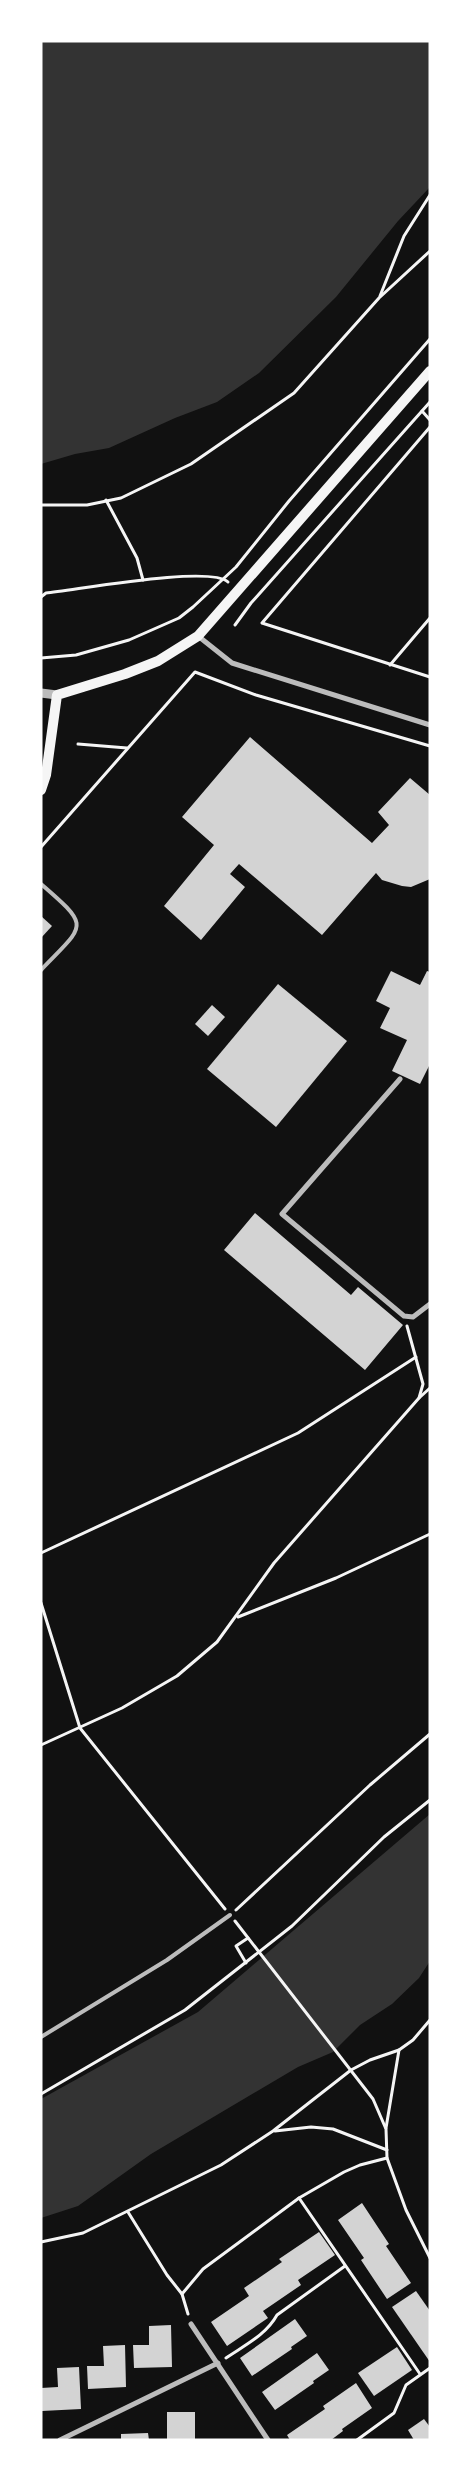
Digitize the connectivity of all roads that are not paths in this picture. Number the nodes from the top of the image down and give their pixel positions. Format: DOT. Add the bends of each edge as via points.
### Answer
graph roads {
  1 [pos="430,371"];
  2 [pos="198,636"];
  3 [pos="41,693"];
  4 [pos="57,695"];
  5 [pos="430,725"];
  6 [pos="41,790"];
  7 [pos="41,884"];
  8 [pos="41,970"];
  9 [pos="400,1079"];
  10 [pos="430,1304"];
  11 [pos="230,1915"];
  12 [pos="41,2037"];
  13 [pos="192,2324"];
  14 [pos="218,2363"];
  15 [pos="60,2440"];
  16 [pos="268,2440"];
  1 -- 2 [label="main road"];
  2 -- 4 [label="main road" via="158,661"];
  2 -- 5 [label="street" via="232,663"];
  3 -- 4 [label="street"];
  4 -- 6 [label="main road"];
  7 -- 8 [label="lane" via="78,920 75,935"];
  9 -- 10 [label="street" via="282,1214 404,1316 413,1317"];
  11 -- 12 [label="lane" via="167,1960"];
  13 -- 14 [label="street"];
  14 -- 15 [label="street"];
  14 -- 16 [label="street"];
}
